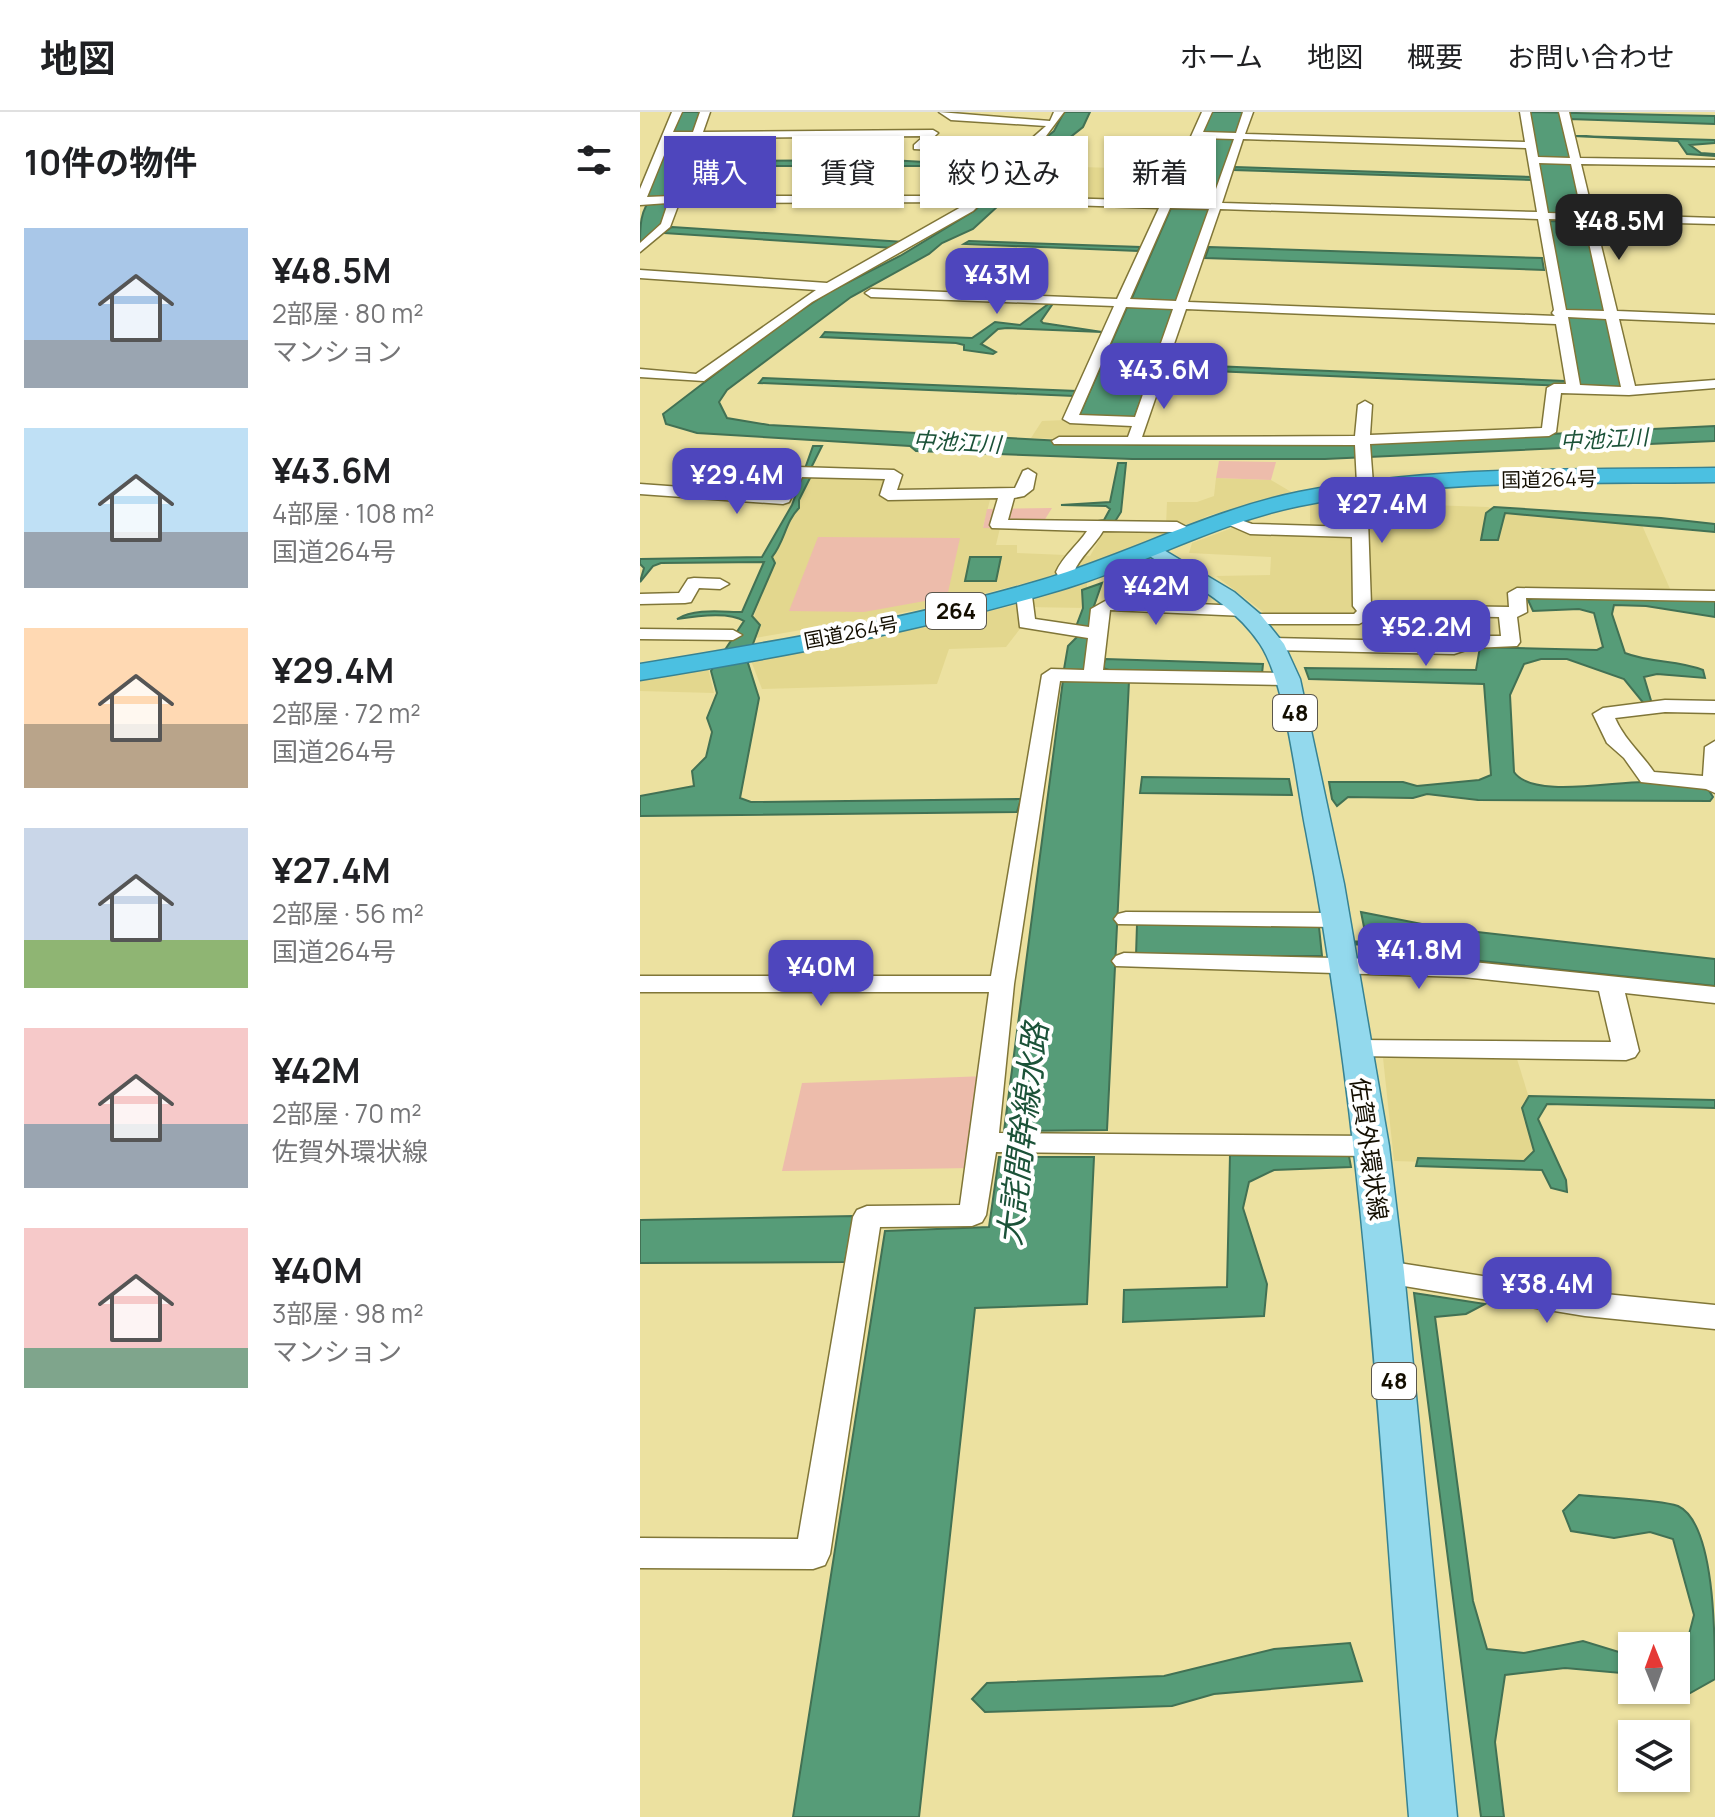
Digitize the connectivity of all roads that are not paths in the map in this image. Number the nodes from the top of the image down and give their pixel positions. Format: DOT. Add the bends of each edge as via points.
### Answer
graph roads {
  1 [pos="677,112"];
  2 [pos="705,112"];
  3 [pos="944,112"];
  4 [pos="1059,112"];
  5 [pos="1207,112"];
  6 [pos="1248,112"];
  7 [pos="1525,112"];
  8 [pos="1564,114"];
  9 [pos="1053,124"];
  10 [pos="681,134"];
  11 [pos="1197,135"];
  12 [pos="930,136"];
  13 [pos="1038,136"];
  14 [pos="1240,136"];
  15 [pos="1531,145"];
  16 [pos="1533,160"];
  17 [pos="1576,161"];
  18 [pos="1715,163"];
  19 [pos="920,198"];
  20 [pos="652,200"];
  21 [pos="1216,204"];
  22 [pos="1216,207"];
  23 [pos="967,208"];
  24 [pos="1163,208"];
  25 [pos="1215,208"];
  26 [pos="1542,218"];
  27 [pos="1589,219"];
  28 [pos="1715,221"];
  29 [pos="640,249"];
  30 [pos="640,274"];
  31 [pos="829,287"];
  32 [pos="871,293"];
  33 [pos="1124,302"];
  34 [pos="1182,305"];
  35 [pos="1614,315"];
  36 [pos="1559,317"];
  37 [pos="1715,319"];
  38 [pos="640,373"];
  39 [pos="1715,384"];
  40 [pos="1573,385"];
  41 [pos="1629,391"];
  42 [pos="1365,405"];
  43 [pos="1140,422"];
  44 [pos="1362,440"];
  45 [pos="1059,441"];
  46 [pos="1132,443"];
  47 [pos="1028,474"];
  48 [pos="1715,475"];
  49 [pos="1364,488"];
  50 [pos="640,489"];
  51 [pos="1008,493"];
  52 [pos="1226,520"];
  53 [pos="1098,526"];
  54 [pos="1361,532"];
  55 [pos="1190,533"];
  56 [pos="1152,549"];
  57 [pos="1069,580"];
  58 [pos="720,584"];
  59 [pos="1020,595"];
  60 [pos="1715,596"];
  61 [pos="640,599"];
  62 [pos="1366,611"];
  63 [pos="1507,612"];
  64 [pos="1247,615"];
  65 [pos="1088,632"];
  66 [pos="640,634"];
  67 [pos="743,643"];
  68 [pos="1272,644"];
  69 [pos="640,672"];
  70 [pos="1082,674"];
  71 [pos="1288,679"];
  72 [pos="1715,707"];
  73 [pos="1715,747"];
  74 [pos="1714,785"];
  75 [pos="1126,919"];
  76 [pos="1339,942"];
  77 [pos="1124,961"];
  78 [pos="640,984"];
  79 [pos="1002,984"];
  80 [pos="1610,984"];
  81 [pos="1715,995"];
  82 [pos="1356,1048"];
  83 [pos="984,1142"];
  84 [pos="1372,1146"];
  85 [pos="1386,1272"];
  86 [pos="1715,1317"];
  87 [pos="640,1553"];
  88 [pos="1433,1817"];
  1 -- 10 [label="street"];
  2 -- 10 [label="street"];
  3 -- 9 [label="street" via="951,117"];
  4 -- 9 [label="street"];
  5 -- 11 [label="street"];
  6 -- 14 [label="street"];
  7 -- 15 [label="street"];
  8 -- 17 [label="street"];
  9 -- 13 [label="street"];
  10 -- 12 [label="street" via="933,133"];
  10 -- 20 [label="street" via="685,164"];
  10 -- 20 [label="street" via="654,153"];
  11 -- 14 [label="street"];
  14 -- 15 [label="street"];
  14 -- 21 [label="street"];
  15 -- 16 [label="street"];
  16 -- 17 [label="street"];
  16 -- 26 [label="street"];
  17 -- 18 [label="street"];
  17 -- 27 [label="street"];
  19 -- 20 [label="street"];
  20 -- 29 [label="street" via="662,230"];
  22 -- 26 [label="street"];
  23 -- 31 [label="street"];
  24 -- 33 [label="street"];
  25 -- 34 [label="street"];
  26 -- 27 [label="street"];
  26 -- 36 [label="street"];
  27 -- 28 [label="street"];
  27 -- 35 [label="street"];
  30 -- 31 [label="street"];
  31 -- 38 [label="street" via="699,378"];
  32 -- 33 [label="street"];
  33 -- 34 [label="street"];
  33 -- 43 [label="street" via="1070,419"];
  34 -- 36 [label="street"];
  34 -- 43 [label="street"];
  35 -- 36 [label="street"];
  35 -- 37 [label="street"];
  35 -- 41 [label="street"];
  36 -- 40 [label="street"];
  39 -- 41 [label="street"];
  40 -- 41 [label="street"];
  40 -- 44 [label="street" via="1554,388 1549,432"];
  42 -- 44 [label="street"];
  43 -- 46 [label="street"];
  44 -- 46 [label="street"];
  44 -- 49 [label="street"];
  45 -- 46 [label="street"];
  47 -- 51 [label="street" via="1025,489"];
  48 -- 49 [label="highway, 国道264号 / 264"];
  49 -- 52 [label="highway, 国道264号 / 264" via="1297,499"];
  49 -- 54 [label="street"];
  50 -- 51 [label="street" via="783,499 797,472 815,472 894,475 888,495"];
  51 -- 53 [label="street" via="998,525"];
  52 -- 54 [label="street" via="1250,529"];
  52 -- 55 [label="highway, 国道264号 / 264"];
  53 -- 55 [label="street" via="1177,527"];
  53 -- 57 [label="street" via="1069,562"];
  54 -- 62 [label="street"];
  55 -- 56 [label="highway, 国道264号 / 264"];
  56 -- 57 [label="highway, 国道264号 / 264"];
  56 -- 64 [label="main road, 佐賀外環状線 / 48"];
  57 -- 59 [label="highway, 国道264号 / 264"];
  58 -- 61 [label="street" via="694,583 685,598"];
  59 -- 65 [label="street" via="1026,600 1026,623"];
  59 -- 67 [label="highway, 国道264号 / 264" via="916,620"];
  60 -- 63 [label="street" via="1517,593 1518,612"];
  62 -- 63 [label="street"];
  62 -- 64 [label="street" via="1359,619"];
  63 -- 68 [label="street" via="1511,642 1470,642 1454,648"];
  64 -- 65 [label="street" via="1107,605"];
  64 -- 68 [label="main road, 佐賀外環状線 / 48"];
  65 -- 70 [label="street"];
  66 -- 67 [label="street"];
  67 -- 69 [label="highway, 国道264号 / 264" via="713,659"];
  68 -- 71 [label="main road, 佐賀外環状線 / 48"];
  70 -- 71 [label="street"];
  70 -- 79 [label="street" via="1051,675"];
  71 -- 76 [label="main road, 佐賀外環状線 / 48"];
  72 -- 74 [label="street" via="1665,706 1603,714 1614,739 1648,778"];
  73 -- 74 [label="street"];
  75 -- 76 [label="street"];
  76 -- 77 [label="street"];
  76 -- 80 [label="street" via="1463,969"];
  76 -- 82 [label="main road, 佐賀外環状線 / 48"];
  78 -- 79 [label="street"];
  79 -- 83 [label="street"];
  80 -- 81 [label="street"];
  80 -- 82 [label="street" via="1626,1051"];
  82 -- 84 [label="main road, 佐賀外環状線 / 48"];
  83 -- 84 [label="street"];
  83 -- 87 [label="street" via="972,1215 867,1217 813,1554"];
  84 -- 85 [label="main road, 佐賀外環状線 / 48"];
  85 -- 86 [label="street" via="1585,1304"];
  85 -- 88 [label="main road, 佐賀外環状線 / 48"];
}
